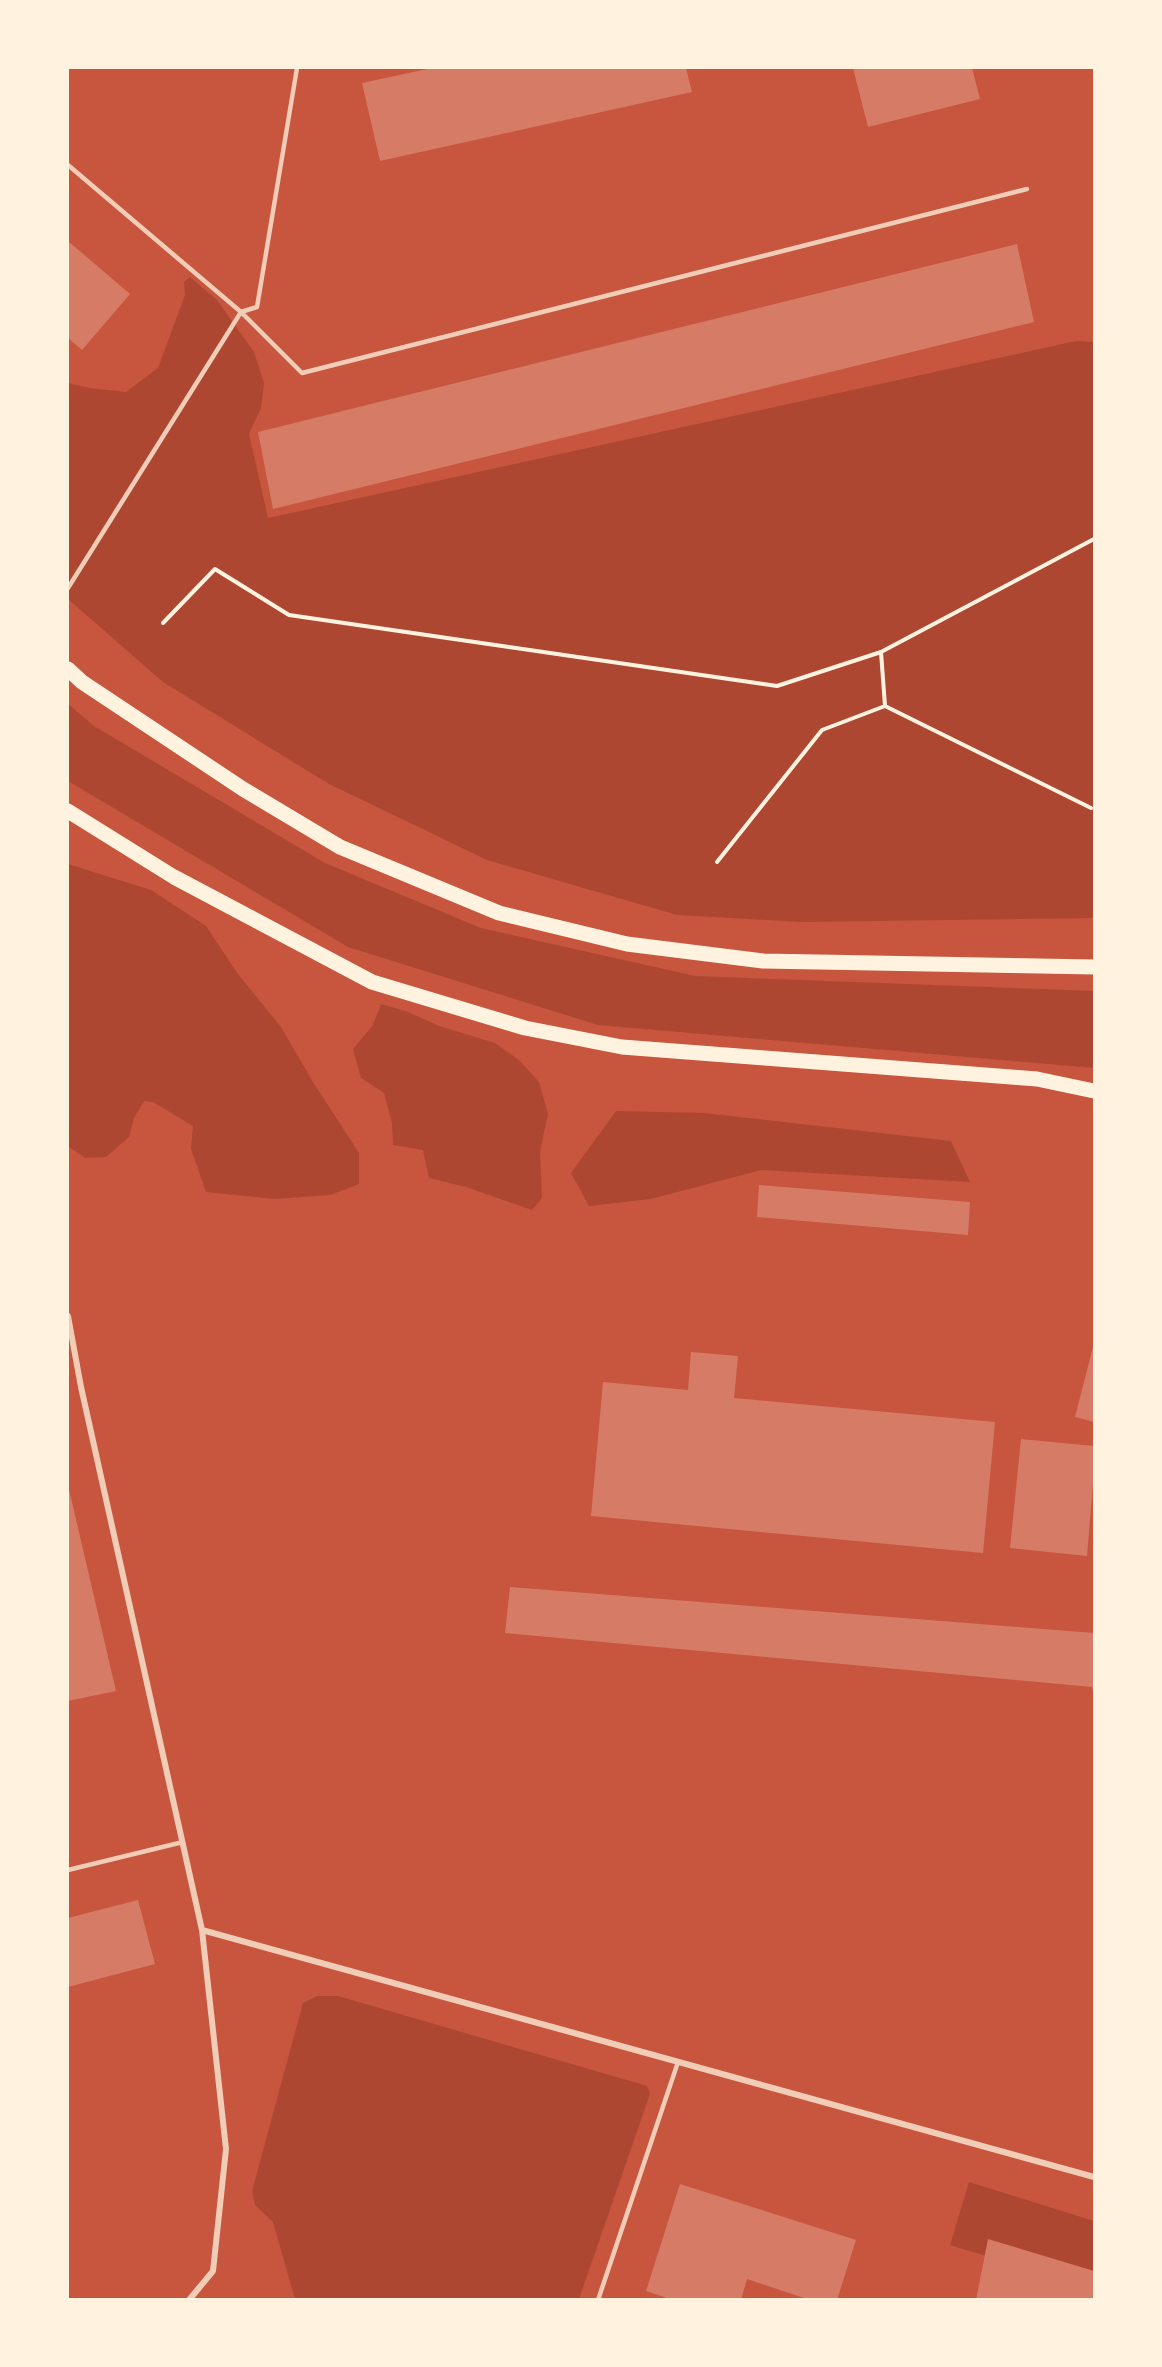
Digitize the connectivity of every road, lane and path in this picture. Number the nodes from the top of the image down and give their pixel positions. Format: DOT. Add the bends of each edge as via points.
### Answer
graph roads {
  1 [pos="297,68"];
  2 [pos="68,165"];
  3 [pos="1027,189"];
  4 [pos="241,312"];
  5 [pos="1095,538"];
  6 [pos="68,588"];
  7 [pos="163,623"];
  8 [pos="881,652"];
  9 [pos="68,669"];
  10 [pos="885,706"];
  11 [pos="1091,808"];
  12 [pos="68,811"];
  13 [pos="717,862"];
  14 [pos="1095,967"];
  15 [pos="1095,1091"];
  16 [pos="68,1316"];
  17 [pos="183,1842"];
  18 [pos="68,1870"];
  19 [pos="202,1930"];
  20 [pos="678,2062"];
  21 [pos="1095,2177"];
  22 [pos="189,2300"];
  23 [pos="598,2300"];
  1 -- 4 [label="lane" via="257,307"];
  2 -- 4 [label="lane"];
  3 -- 4 [label="lane" via="302,373"];
  4 -- 6 [label="lane"];
  5 -- 8 [label="path"];
  7 -- 8 [label="path" via="215,569 289,615 777,686"];
  8 -- 10 [label="path"];
  9 -- 14 [label="main road" via="243,789 340,847 500,913 627,944 763,961"];
  10 -- 11 [label="path"];
  10 -- 13 [label="path" via="822,730"];
  12 -- 15 [label="main road" via="174,877 372,982 525,1028 622,1047 1037,1079"];
  16 -- 17 [label="street"];
  17 -- 18 [label="lane"];
  17 -- 19 [label="street"];
  19 -- 20 [label="street"];
  19 -- 22 [label="street" via="226,2149 213,2271"];
  20 -- 21 [label="street"];
  20 -- 23 [label="lane"];
}
